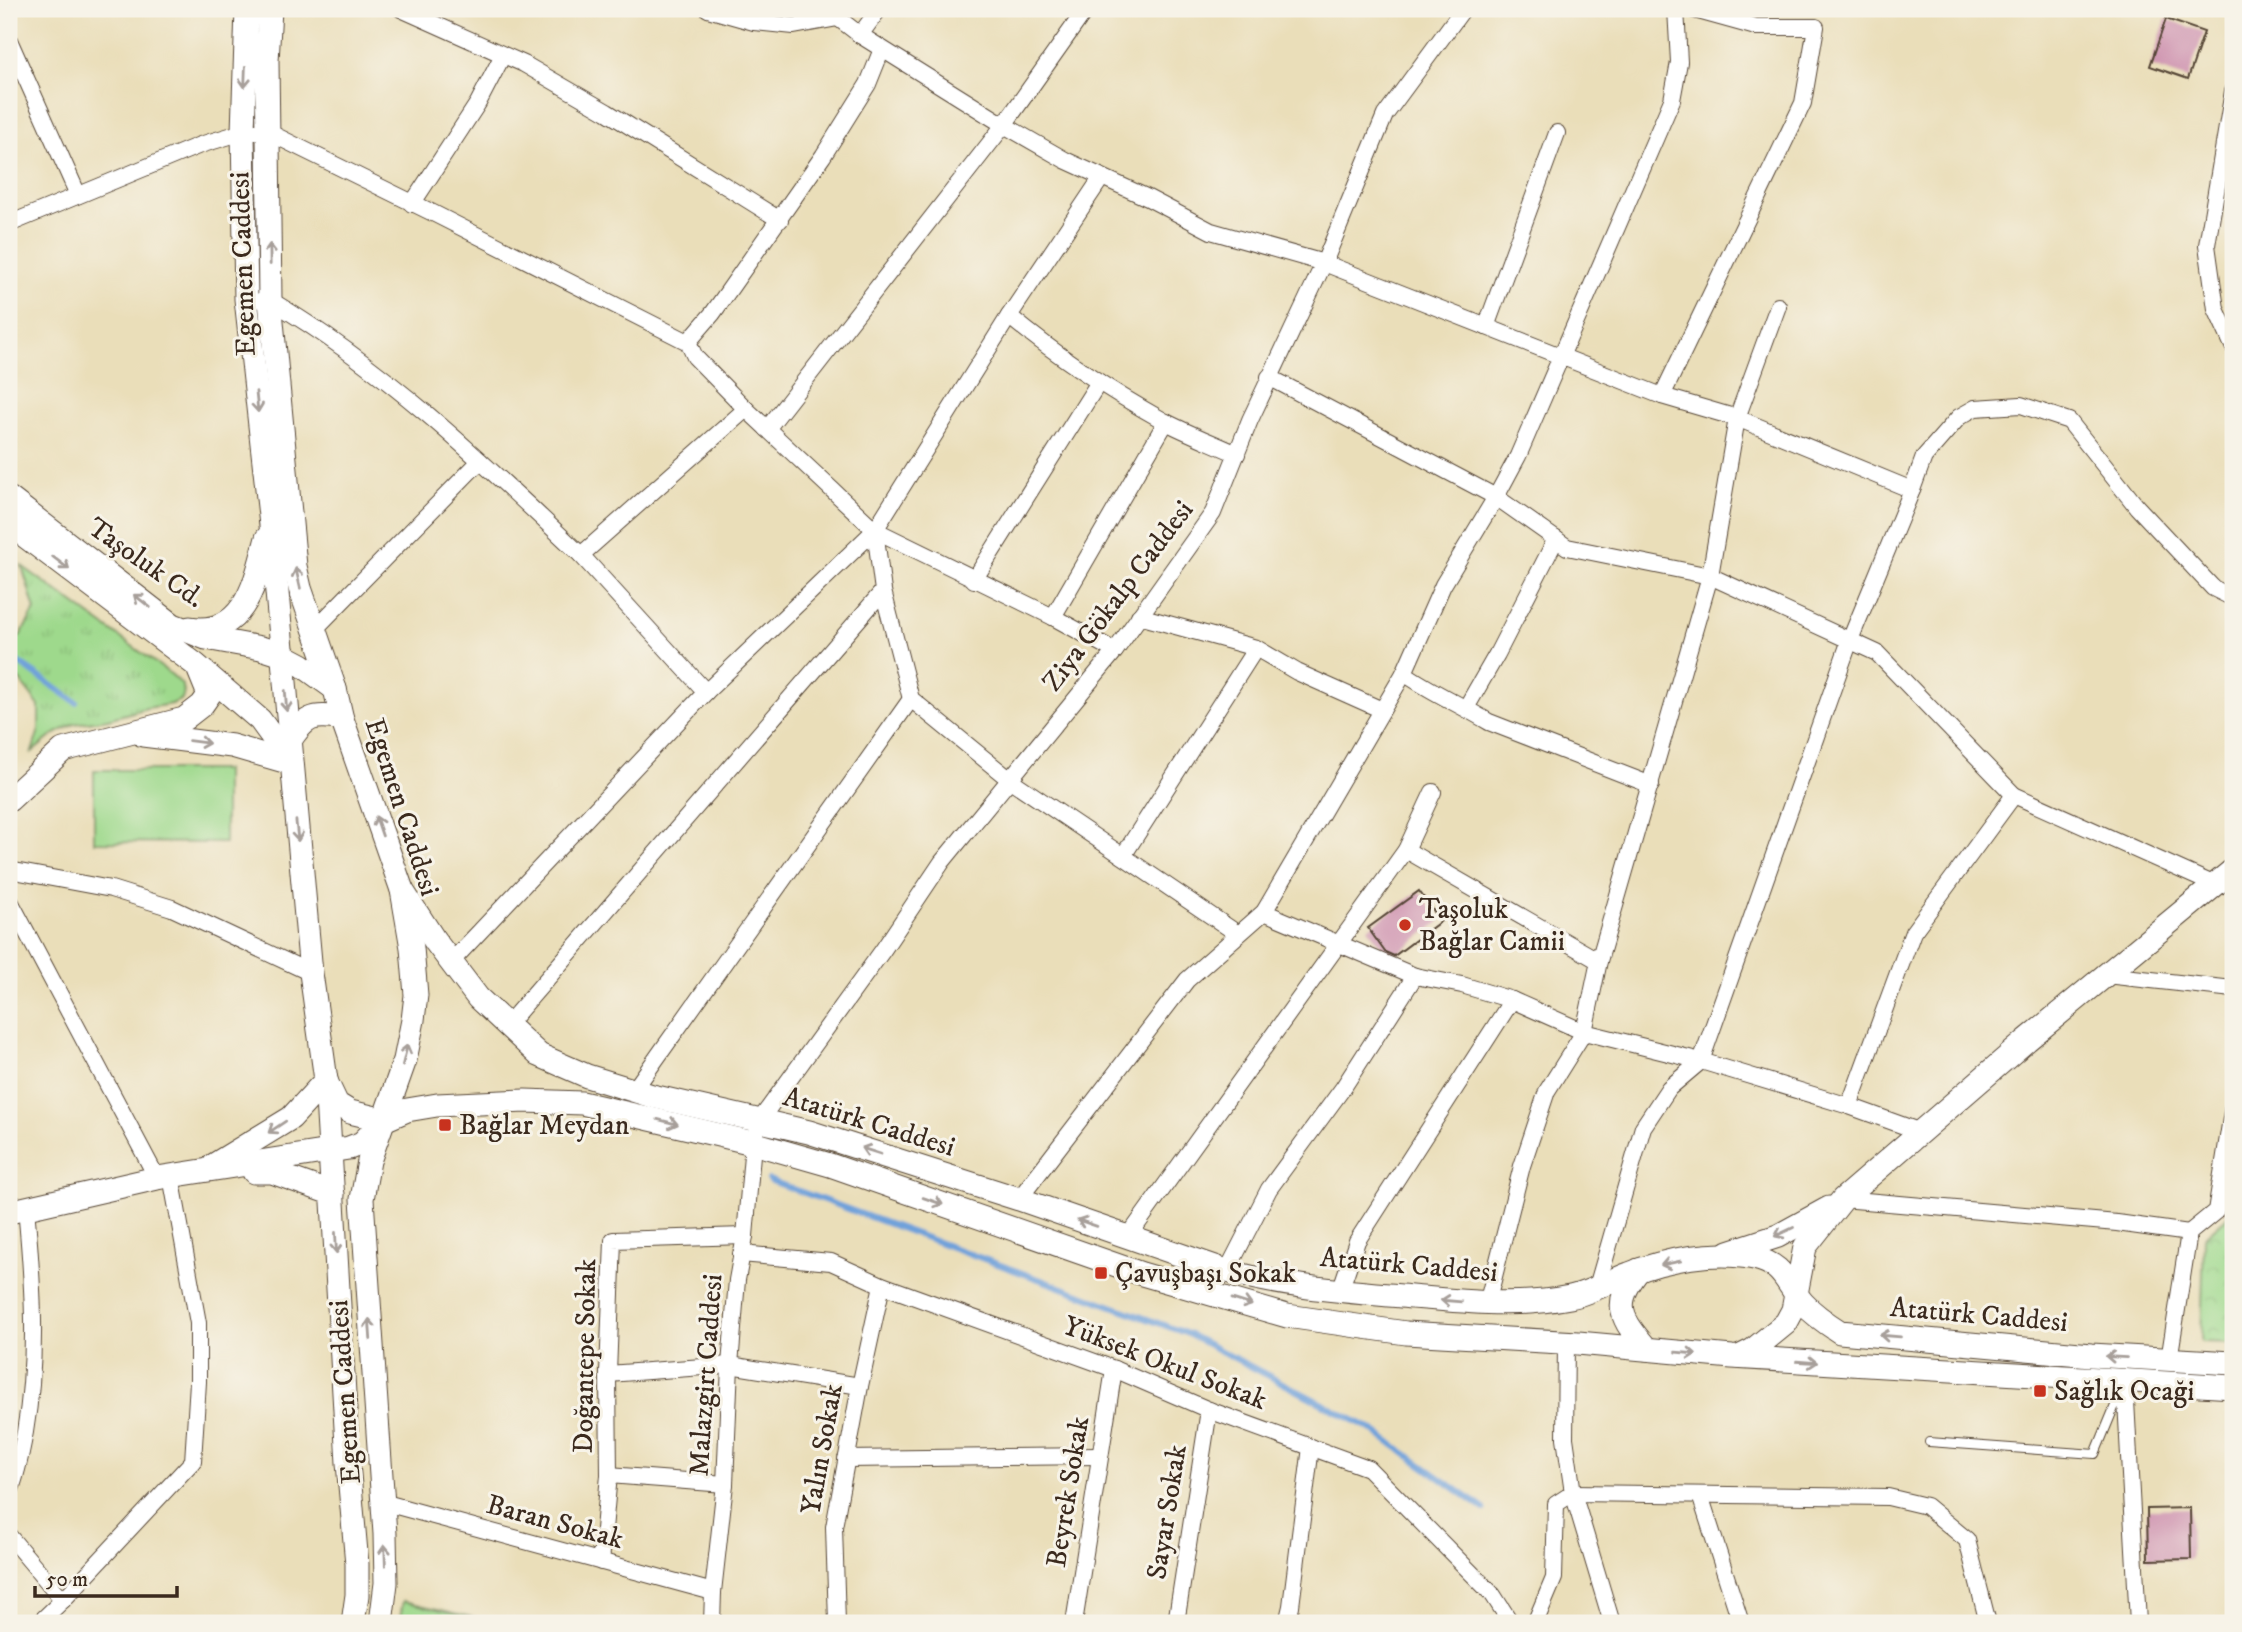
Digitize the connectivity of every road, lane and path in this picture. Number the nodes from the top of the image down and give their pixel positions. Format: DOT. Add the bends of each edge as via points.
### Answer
graph roads {
  1 [pos="247,9"];
  2 [pos="270,9"];
  3 [pos="401,9"];
  4 [pos="708,9"];
  5 [pos="879,9"];
  6 [pos="1086,9"];
  7 [pos="1463,9"];
  8 [pos="1676,9"];
  9 [pos="1692,9"];
  10 [pos="835,13"];
  11 [pos="860,35"];
  12 [pos="9,40"];
  13 [pos="882,49"];
  14 [pos="503,55"];
  15 [pos="2233,91"];
  16 [pos="1004,125"];
  17 [pos="243,132"];
  18 [pos="268,132"];
  19 [pos="1557,133"];
  20 [pos="1102,177"];
  21 [pos="78,195"];
  22 [pos="412,204"];
  23 [pos="780,220"];
  24 [pos="9,224"];
  25 [pos="1324,263"];
  26 [pos="246,299"];
  27 [pos="270,300"];
  28 [pos="1778,306"];
  29 [pos="1009,316"];
  30 [pos="1486,327"];
  31 [pos="688,342"];
  32 [pos="2233,346"];
  33 [pos="1560,355"];
  34 [pos="1269,377"];
  35 [pos="1098,382"];
  36 [pos="1662,396"];
  37 [pos="746,409"];
  38 [pos="1737,418"];
  39 [pos="1166,422"];
  40 [pos="767,429"];
  41 [pos="1237,454"];
  42 [pos="480,461"];
  43 [pos="1912,490"];
  44 [pos="9,498"];
  45 [pos="1496,498"];
  46 [pos="9,520"];
  47 [pos="271,525"];
  48 [pos="875,530"];
  49 [pos="1556,539"];
  50 [pos="581,555"];
  51 [pos="1710,576"];
  52 [pos="974,580"];
  53 [pos="883,591"];
  54 [pos="2233,598"];
  55 [pos="1053,617"];
  56 [pos="1139,617"];
  57 [pos="173,625"];
  58 [pos="314,630"];
  59 [pos="1850,640"];
  60 [pos="1256,648"];
  61 [pos="1115,650"];
  62 [pos="283,655"];
  63 [pos="196,665"];
  64 [pos="1404,673"];
  65 [pos="335,689"];
  66 [pos="706,692"];
  67 [pos="911,699"];
  68 [pos="1466,708"];
  69 [pos="1382,710"];
  70 [pos="342,719"];
  71 [pos="131,734"];
  72 [pos="290,752"];
  73 [pos="1009,779"];
  74 [pos="1651,785"];
  75 [pos="1433,792"];
  76 [pos="2014,795"];
  77 [pos="9,800"];
  78 [pos="1406,850"];
  79 [pos="1123,856"];
  80 [pos="9,870"];
  81 [pos="2233,870"];
  82 [pos="2215,885"];
  83 [pos="402,890"];
  84 [pos="9,899"];
  85 [pos="1264,912"];
  86 [pos="1238,934"];
  87 [pos="1337,944"];
  88 [pos="1599,961"];
  89 [pos="451,962"];
  90 [pos="311,973"];
  91 [pos="2106,975"];
  92 [pos="1415,976"];
  93 [pos="2233,989"];
  94 [pos="1512,1000"];
  95 [pos="507,1025"];
  96 [pos="1584,1032"];
  97 [pos="1701,1061"];
  98 [pos="326,1080"];
  99 [pos="634,1090"];
  100 [pos="1849,1106"];
  101 [pos="2233,1106"];
  102 [pos="384,1120"];
  103 [pos="756,1132"];
  104 [pos="1921,1132"];
  105 [pos="331,1150"];
  106 [pos="205,1170"];
  107 [pos="164,1177"];
  108 [pos="333,1194"];
  109 [pos="1019,1199"];
  110 [pos="1843,1199"];
  111 [pos="17,1210"];
  112 [pos="2189,1233"];
  113 [pos="745,1236"];
  114 [pos="1128,1237"];
  115 [pos="741,1254"];
  116 [pos="1720,1254"];
  117 [pos="1639,1270"];
  118 [pos="1227,1271"];
  119 [pos="883,1285"];
  120 [pos="1597,1287"];
  121 [pos="1340,1291"];
  122 [pos="1796,1294"];
  123 [pos="1487,1304"];
  124 [pos="1566,1343"];
  125 [pos="1647,1349"];
  126 [pos="1739,1357"];
  127 [pos="2169,1360"];
  128 [pos="2233,1363"];
  129 [pos="730,1365"];
  130 [pos="1114,1369"];
  131 [pos="608,1374"];
  132 [pos="2125,1382"];
  133 [pos="860,1385"];
  134 [pos="2233,1387"];
  135 [pos="1209,1410"];
  136 [pos="1929,1442"];
  137 [pos="1311,1447"];
  138 [pos="1100,1456"];
  139 [pos="846,1459"];
  140 [pos="609,1475"];
  141 [pos="725,1484"];
  142 [pos="1573,1493"];
  143 [pos="9,1494"];
  144 [pos="1700,1495"];
  145 [pos="382,1502"];
  146 [pos="9,1536"];
  147 [pos="601,1562"];
  148 [pos="713,1592"];
  149 [pos="63,1600"];
  150 [pos="39,1623"];
  151 [pos="353,1623"];
  152 [pos="381,1623"];
  153 [pos="712,1623"];
  154 [pos="837,1623"];
  155 [pos="1074,1623"];
  156 [pos="1176,1623"];
  157 [pos="1287,1623"];
  158 [pos="1511,1623"];
  159 [pos="1535,1623"];
  160 [pos="1612,1623"];
  161 [pos="1741,1623"];
  162 [pos="1988,1623"];
  163 [pos="2138,1623"];
  1 -- 17 [label="main road, Egemen Caddesi, one-way"];
  2 -- 18 [label="main road, Egemen Caddesi"];
  3 -- 14 [label="street"];
  4 -- 10 [label="street" via="754,22 794,26"];
  5 -- 11 [label="street"];
  6 -- 16 [label="street"];
  7 -- 25 [label="street, Ziya Gökalp Caddesi" via="1385,116"];
  8 -- 33 [label="street" via="1679,62 1672,100"];
  9 -- 36 [label="street" via="1756,27 1816,27 1804,103"];
  10 -- 11 [label="street"];
  11 -- 13 [label="street"];
  12 -- 21 [label="street"];
  13 -- 16 [label="street"];
  13 -- 23 [label="street" via="868,84"];
  14 -- 22 [label="street" via="478,103"];
  14 -- 23 [label="street" via="607,112"];
  15 -- 32 [label="street" via="2207,245 2216,309"];
  16 -- 20 [label="street"];
  16 -- 40 [label="street"];
  17 -- 18 [label="street"];
  17 -- 21 [label="street"];
  17 -- 26 [label="main road, Egemen Caddesi"];
  18 -- 22 [label="street"];
  27 -- 18 [label="main road, Egemen Caddesi, one-way"];
  19 -- 30 [label="street"];
  20 -- 25 [label="street" via="1211,231"];
  20 -- 29 [label="street"];
  21 -- 24 [label="street"];
  22 -- 31 [label="street"];
  23 -- 31 [label="street"];
  25 -- 30 [label="street"];
  25 -- 34 [label="street, Ziya Gökalp Caddesi"];
  26 -- 27 [label="street"];
  26 -- 47 [label="main road, Egemen Caddesi, one-way"];
  27 -- 42 [label="street" via="366,364"];
  58 -- 27 [label="main road, Egemen Caddesi, one-way" via="295,566"];
  28 -- 38 [label="street"];
  29 -- 35 [label="street"];
  29 -- 48 [label="street"];
  30 -- 33 [label="street"];
  31 -- 37 [label="street" via="695,357"];
  33 -- 36 [label="street"];
  33 -- 45 [label="street"];
  34 -- 41 [label="street, Ziya Gökalp Caddesi"];
  34 -- 45 [label="street"];
  35 -- 39 [label="street"];
  35 -- 52 [label="street"];
  36 -- 38 [label="street"];
  37 -- 40 [label="street"];
  37 -- 50 [label="street"];
  38 -- 43 [label="street"];
  38 -- 51 [label="street"];
  39 -- 41 [label="street"];
  39 -- 55 [label="street"];
  40 -- 48 [label="street"];
  41 -- 56 [label="street, Ziya Gökalp Caddesi" via="1213,513"];
  42 -- 50 [label="street"];
  42 -- 58 [label="street"];
  43 -- 54 [label="street" via="1924,457 1959,417 1975,408 2021,405 2069,421 2137,507 2213,588"];
  43 -- 59 [label="street"];
  57 -- 44 [label="main road, Taşoluk Cd., one-way"];
  45 -- 49 [label="street"];
  45 -- 64 [label="street" via="1443,585"];
  46 -- 63 [label="main road, Taşoluk Cd., one-way"];
  47 -- 57 [label="main road" via="253,588 240,613 220,625 197,629"];
  47 -- 62 [label="main road, Egemen Caddesi"];
  48 -- 52 [label="street"];
  48 -- 53 [label="street"];
  48 -- 66 [label="street"];
  49 -- 51 [label="street" via="1567,547"];
  49 -- 68 [label="street"];
  50 -- 66 [label="street"];
  51 -- 59 [label="street"];
  51 -- 74 [label="street"];
  52 -- 55 [label="street"];
  53 -- 67 [label="street"];
  53 -- 95 [label="street"];
  55 -- 61 [label="street"];
  56 -- 60 [label="street"];
  56 -- 61 [label="street, Ziya Gökalp Caddesi"];
  57 -- 62 [label="main road, Taşoluk Cd." via="206,638"];
  58 -- 65 [label="main road, Egemen Caddesi"];
  59 -- 76 [label="street" via="1877,653"];
  59 -- 97 [label="street"];
  60 -- 69 [label="street"];
  60 -- 79 [label="street"];
  61 -- 73 [label="street, Ziya Gökalp Caddesi"];
  62 -- 65 [label="main road, Taşoluk Cd."];
  62 -- 72 [label="main road, Egemen Caddesi, one-way"];
  63 -- 71 [label="main road" via="209,695 202,705 184,719"];
  63 -- 72 [label="main road, Taşoluk Cd."];
  64 -- 68 [label="street"];
  64 -- 69 [label="street"];
  65 -- 70 [label="main road, Egemen Caddesi"];
  66 -- 89 [label="street"];
  67 -- 73 [label="street"];
  67 -- 99 [label="street"];
  68 -- 74 [label="street" via="1489,722"];
  69 -- 85 [label="street"];
  70 -- 72 [label="main road" via="312,718 298,727"];
  83 -- 70 [label="main road, Egemen Caddesi, one-way"];
  71 -- 72 [label="main road, one-way"];
  71 -- 77 [label="main road" via="63,750"];
  72 -- 90 [label="main road, Egemen Caddesi, one-way"];
  73 -- 79 [label="street"];
  73 -- 103 [label="street, Ziya Gökalp Caddesi" via="942,862"];
  74 -- 88 [label="street"];
  75 -- 78 [label="street"];
  76 -- 82 [label="street"];
  76 -- 100 [label="street" via="1913,932"];
  78 -- 87 [label="street"];
  78 -- 88 [label="street"];
  79 -- 86 [label="street"];
  80 -- 90 [label="street" via="111,889 172,908"];
  81 -- 82 [label="main road"];
  82 -- 91 [label="main road"];
  83 -- 89 [label="main road, Atatürk Caddesi"];
  102 -- 83 [label="main road, Egemen Caddesi, one-way" via="405,1060 416,995"];
  84 -- 107 [label="street"];
  85 -- 86 [label="street"];
  85 -- 87 [label="street"];
  86 -- 109 [label="street" via="1187,980"];
  87 -- 92 [label="street"];
  87 -- 114 [label="street"];
  88 -- 96 [label="street"];
  89 -- 95 [label="main road, Atatürk Caddesi" via="478,998"];
  90 -- 98 [label="main road, Egemen Caddesi"];
  91 -- 93 [label="street"];
  91 -- 104 [label="main road"];
  92 -- 94 [label="street"];
  92 -- 118 [label="street" via="1343,1088 1269,1189"];
  94 -- 96 [label="street"];
  94 -- 121 [label="street" via="1357,1241"];
  95 -- 99 [label="main road, Atatürk Caddesi" via="539,1055"];
  96 -- 97 [label="street"];
  96 -- 123 [label="street" via="1547,1091 1522,1166"];
  97 -- 100 [label="street"];
  97 -- 120 [label="street" via="1668,1088 1643,1127"];
  98 -- 102 [label="main road" via="337,1104"];
  98 -- 105 [label="main road, Egemen Caddesi"];
  98 -- 106 [label="main road, one-way" via="291,1118"];
  99 -- 103 [label="main road, Atatürk Caddesi"];
  100 -- 104 [label="street"];
  101 -- 112 [label="street" via="2216,1211"];
  102 -- 103 [label="main road, Atatürk Caddesi, one-way" via="436,1105 582,1102"];
  102 -- 105 [label="main road" via="362,1143"];
  145 -- 102 [label="main road, Egemen Caddesi, one-way" via="362,1199"];
  109 -- 103 [label="main road, Atatürk Caddesi, one-way" via="809,1132"];
  103 -- 113 [label="street, Malazgirt Caddesi"];
  103 -- 124 [label="main road, Atatürk Caddesi, one-way" via="843,1170 1142,1274 1287,1316 1406,1333"];
  104 -- 110 [label="main road"];
  105 -- 106 [label="main road"];
  105 -- 108 [label="main road, Egemen Caddesi"];
  106 -- 107 [label="main road"];
  106 -- 108 [label="main road" via="272,1172"];
  107 -- 111 [label="main road"];
  107 -- 149 [label="street" via="198,1323 192,1461"];
  108 -- 151 [label="main road, Egemen Caddesi, one-way" via="357,1564"];
  114 -- 109 [label="main road, Atatürk Caddesi, one-way"];
  110 -- 112 [label="street"];
  110 -- 116 [label="main road, one-way" via="1778,1236"];
  110 -- 122 [label="main road" via="1805,1247"];
  111 -- 143 [label="street" via="33,1282 34,1352 24,1435"];
  112 -- 127 [label="street"];
  113 -- 115 [label="street, Malazgirt Caddesi"];
  113 -- 131 [label="street, Doğantepe Sokak" via="613,1240"];
  114 -- 118 [label="main road, Atatürk Caddesi"];
  115 -- 119 [label="street, Yüksek Okul Sokak" via="831,1262"];
  115 -- 129 [label="street, Malazgirt Caddesi"];
  116 -- 117 [label="main road, Atatürk Caddesi, one-way"];
  116 -- 122 [label="main road, Atatürk Caddesi" via="1776,1265"];
  117 -- 120 [label="main road, Atatürk Caddesi"];
  117 -- 125 [label="main road" via="1626,1286 1623,1313 1628,1328"];
  118 -- 121 [label="main road, Atatürk Caddesi" via="1262,1281"];
  119 -- 130 [label="street, Yüksek Okul Sokak"];
  119 -- 133 [label="street, Yalın Sokak"];
  120 -- 123 [label="main road, Atatürk Caddesi" via="1532,1303"];
  123 -- 121 [label="main road, Atatürk Caddesi, one-way"];
  122 -- 126 [label="main road" via="1786,1323"];
  127 -- 122 [label="main road, Atatürk Caddesi, one-way" via="1840,1332 1817,1317"];
  124 -- 125 [label="main road, Atatürk Caddesi"];
  124 -- 142 [label="street" via="1564,1438"];
  125 -- 126 [label="main road, Atatürk Caddesi, one-way"];
  126 -- 132 [label="main road, Atatürk Caddesi, one-way"];
  127 -- 128 [label="main road, Atatürk Caddesi"];
  129 -- 131 [label="street"];
  129 -- 133 [label="street"];
  129 -- 141 [label="street, Malazgirt Caddesi"];
  130 -- 135 [label="street, Yüksek Okul Sokak"];
  130 -- 138 [label="street, Beyrek Sokak"];
  131 -- 140 [label="street, Doğantepe Sokak"];
  132 -- 134 [label="main road, Atatürk Caddesi"];
  132 -- 136 [label="lane" via="2095,1454"];
  132 -- 163 [label="street"];
  133 -- 139 [label="street, Yalın Sokak"];
  135 -- 137 [label="street, Yüksek Okul Sokak"];
  135 -- 156 [label="street, Sayar Sokak"];
  137 -- 157 [label="street"];
  137 -- 158 [label="street, Yüksek Okul Sokak" via="1368,1468 1493,1595"];
  138 -- 139 [label="street"];
  138 -- 155 [label="street, Beyrek Sokak"];
  139 -- 154 [label="street, Yalın Sokak" via="834,1527"];
  140 -- 141 [label="street"];
  140 -- 147 [label="street, Doğantepe Sokak"];
  141 -- 148 [label="street, Malazgirt Caddesi"];
  142 -- 144 [label="street"];
  142 -- 159 [label="street" via="1556,1504 1554,1578"];
  142 -- 160 [label="street"];
  144 -- 161 [label="street"];
  144 -- 162 [label="street" via="1888,1497 1926,1506 1967,1540"];
  145 -- 147 [label="street, Baran Sokak"];
  152 -- 145 [label="main road, Egemen Caddesi, one-way" via="386,1583"];
  146 -- 149 [label="street"];
  147 -- 148 [label="street, Baran Sokak"];
  148 -- 153 [label="street, Malazgirt Caddesi"];
  149 -- 150 [label="street"];
}
